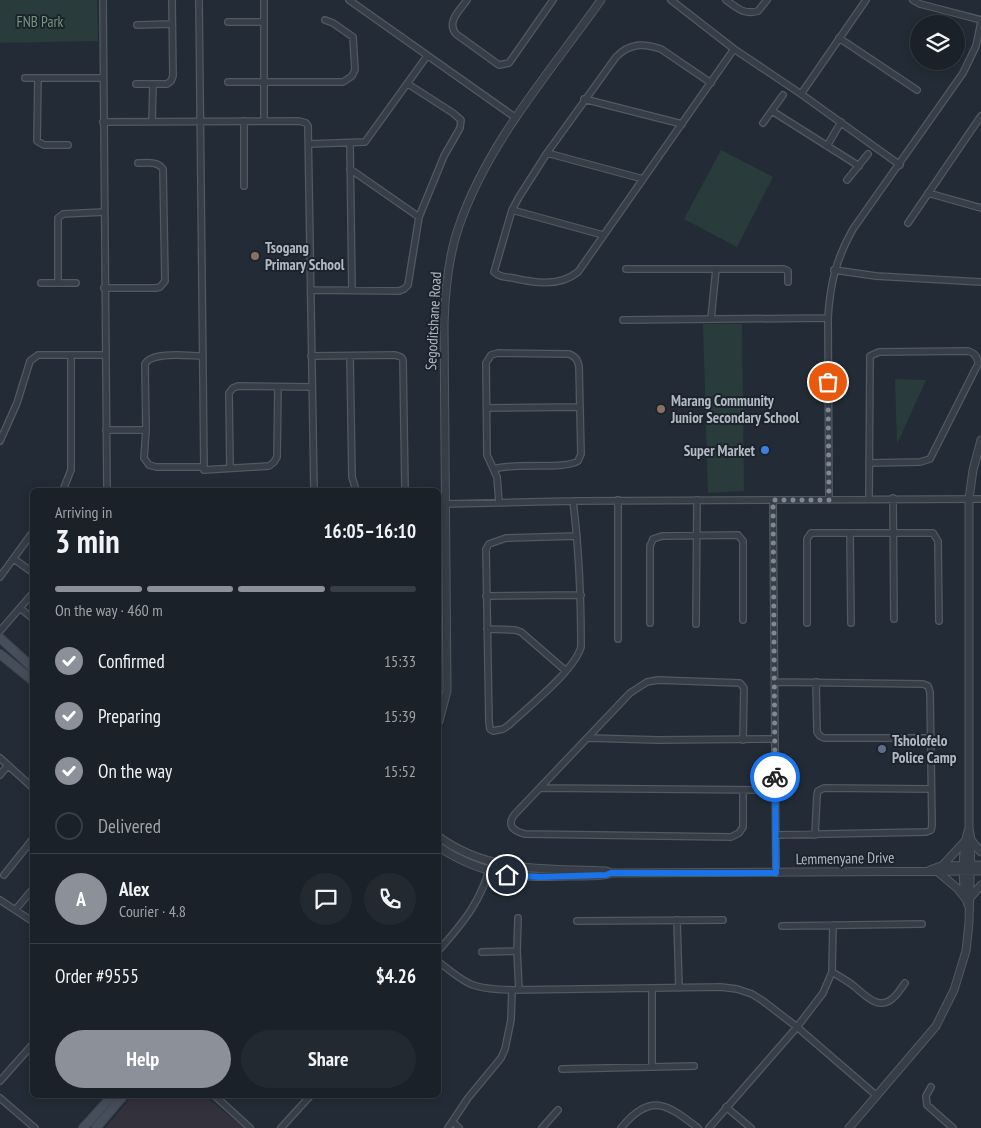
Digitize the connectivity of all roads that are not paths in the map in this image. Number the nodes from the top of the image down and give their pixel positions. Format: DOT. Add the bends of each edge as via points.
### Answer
graph roads {
  1 [pos="102,0"];
  2 [pos="172,0"];
  3 [pos="199,0"];
  4 [pos="264,0"];
  5 [pos="349,0"];
  6 [pos="467,0"];
  7 [pos="552,0"];
  8 [pos="601,0"];
  9 [pos="670,0"];
  10 [pos="726,0"];
  11 [pos="767,0"];
  12 [pos="866,0"];
  13 [pos="913,0"];
  14 [pos="325,20"];
  15 [pos="981,21"];
  16 [pos="228,22"];
  17 [pos="264,22"];
  18 [pos="172,24"];
  19 [pos="137,25"];
  20 [pos="839,38"];
  21 [pos="734,50"];
  22 [pos="427,56"];
  23 [pos="25,78"];
  24 [pos="38,78"];
  25 [pos="103,78"];
  26 [pos="228,82"];
  27 [pos="711,82"];
  28 [pos="265,83"];
  29 [pos="136,84"];
  30 [pos="153,84"];
  31 [pos="408,84"];
  32 [pos="917,90"];
  33 [pos="801,94"];
  34 [pos="783,95"];
  35 [pos="584,100"];
  36 [pos="772,111"];
  37 [pos="981,116"];
  38 [pos="516,118"];
  39 [pos="200,121"];
  40 [pos="244,121"];
  41 [pos="264,121"];
  42 [pos="103,122"];
  43 [pos="152,122"];
  44 [pos="841,122"];
  45 [pos="763,123"];
  46 [pos="682,124"];
  47 [pos="309,144"];
  48 [pos="350,144"];
  49 [pos="68,145"];
  50 [pos="827,146"];
  51 [pos="547,153"];
  52 [pos="868,154"];
  53 [pos="138,163"];
  54 [pos="900,165"];
  55 [pos="859,166"];
  56 [pos="350,169"];
  57 [pos="643,179"];
  58 [pos="847,180"];
  59 [pos="244,186"];
  60 [pos="928,193"];
  61 [pos="981,208"];
  62 [pos="512,210"];
  63 [pos="104,212"];
  64 [pos="419,217"];
  65 [pos="908,223"];
  66 [pos="603,234"];
  67 [pos="626,269"];
  68 [pos="716,270"];
  69 [pos="834,270"];
  70 [pos="788,282"];
  71 [pos="981,282"];
  72 [pos="41,283"];
  73 [pos="58,283"];
  74 [pos="76,283"];
  75 [pos="104,288"];
  76 [pos="310,290"];
  77 [pos="352,290"];
  78 [pos="828,318"];
  79 [pos="711,319"];
  80 [pos="623,320"];
  81 [pos="70,355"];
  82 [pos="105,355"];
  83 [pos="203,356"];
  84 [pos="311,356"];
  85 [pos="350,356"];
  86 [pos="278,387"];
  87 [pos="312,387"];
  88 [pos="579,407"];
  89 [pos="487,408"];
  90 [pos="106,430"];
  91 [pos="146,430"];
  92 [pos="981,440"];
  93 [pos="0,441"];
  94 [pos="869,463"];
  95 [pos="204,467"];
  96 [pos="230,468"];
  97 [pos="494,469"];
  98 [pos="64,488"];
  99 [pos="107,488"];
  100 [pos="314,488"];
  101 [pos="355,488"];
  102 [pos="405,488"];
  103 [pos="869,498"];
  104 [pos="893,498"];
  105 [pos="969,499"];
  106 [pos="981,499"];
  107 [pos="573,500"];
  108 [pos="618,500"];
  109 [pos="697,500"];
  110 [pos="773,500"];
  111 [pos="829,500"];
  112 [pos="499,502"];
  113 [pos="445,504"];
  114 [pos="850,533"];
  115 [pos="893,533"];
  116 [pos="578,536"];
  117 [pos="696,536"];
  118 [pos="30,537"];
  119 [pos="14,559"];
  120 [pos="30,571"];
  121 [pos="442,575"];
  122 [pos="0,577"];
  123 [pos="581,594"];
  124 [pos="30,596"];
  125 [pos="486,596"];
  126 [pos="20,608"];
  127 [pos="30,616"];
  128 [pos="894,619"];
  129 [pos="743,620"];
  130 [pos="939,621"];
  131 [pos="650,623"];
  132 [pos="807,623"];
  133 [pos="851,623"];
  134 [pos="696,624"];
  135 [pos="487,629"];
  136 [pos="0,631"];
  137 [pos="0,638"];
  138 [pos="618,639"];
  139 [pos="0,654"];
  140 [pos="30,664"];
  141 [pos="566,671"];
  142 [pos="30,678"];
  143 [pos="775,682"];
  144 [pos="816,682"];
  145 [pos="446,687"];
  146 [pos="441,697"];
  147 [pos="441,714"];
  148 [pos="588,738"];
  149 [pos="931,738"];
  150 [pos="774,739"];
  151 [pos="743,740"];
  152 [pos="0,758"];
  153 [pos="8,765"];
  154 [pos="0,774"];
  155 [pos="30,785"];
  156 [pos="540,788"];
  157 [pos="931,789"];
  158 [pos="776,790"];
  159 [pos="743,791"];
  160 [pos="776,835"];
  161 [pos="815,835"];
  162 [pos="441,838"];
  163 [pos="968,840"];
  164 [pos="30,842"];
  165 [pos="441,848"];
  166 [pos="981,852"];
  167 [pos="491,863"];
  168 [pos="981,865"];
  169 [pos="967,868"];
  170 [pos="936,869"];
  171 [pos="489,871"];
  172 [pos="981,871"];
  173 [pos="611,873"];
  174 [pos="776,873"];
  175 [pos="4,875"];
  176 [pos="981,885"];
  177 [pos="30,892"];
  178 [pos="968,898"];
  179 [pos="0,900"];
  180 [pos="16,909"];
  181 [pos="518,918"];
  182 [pos="30,920"];
  183 [pos="677,920"];
  184 [pos="724,920"];
  185 [pos="577,921"];
  186 [pos="922,924"];
  187 [pos="833,925"];
  188 [pos="782,926"];
  189 [pos="441,948"];
  190 [pos="516,951"];
  191 [pos="482,952"];
  192 [pos="441,964"];
  193 [pos="832,972"];
  194 [pos="905,982"];
  195 [pos="652,988"];
  196 [pos="679,988"];
  197 [pos="516,990"];
  198 [pos="797,1027"];
  199 [pos="30,1047"];
  200 [pos="694,1066"];
  201 [pos="652,1067"];
  202 [pos="562,1068"];
  203 [pos="0,1081"];
  204 [pos="931,1087"];
  205 [pos="877,1096"];
  206 [pos="0,1098"];
  207 [pos="110,1098"];
  208 [pos="121,1098"];
  209 [pos="217,1098"];
  210 [pos="307,1098"];
  211 [pos="726,1107"];
  212 [pos="558,1110"];
  213 [pos="453,1122"];
  214 [pos="34,1128"];
  215 [pos="83,1128"];
  216 [pos="96,1128"];
  217 [pos="250,1128"];
  218 [pos="280,1128"];
  219 [pos="448,1128"];
  220 [pos="459,1128"];
  221 [pos="542,1128"];
  222 [pos="621,1128"];
  223 [pos="698,1128"];
  224 [pos="709,1128"];
  225 [pos="751,1128"];
  226 [pos="849,1128"];
  227 [pos="953,1128"];
  1 -- 25 [label="street"];
  2 -- 18 [label="street"];
  3 -- 39 [label="street"];
  4 -- 17 [label="street"];
  5 -- 22 [label="street"];
  6 -- 7 [label="street" via="453,19 452,30 499,65 509,63"];
  8 -- 38 [label="street, Segoditshane Road"];
  9 -- 21 [label="street"];
  10 -- 11 [label="street" via="742,12 755,12"];
  12 -- 20 [label="street"];
  13 -- 15 [label="street"];
  14 -- 28 [label="street" via="353,37 355,70 352,76 343,82"];
  15 -- 54 [label="street" via="970,60"];
  16 -- 17 [label="street"];
  17 -- 28 [label="street"];
  18 -- 19 [label="street"];
  18 -- 30 [label="street" via="173,76 167,84"];
  20 -- 32 [label="street"];
  20 -- 33 [label="street"];
  21 -- 27 [label="street"];
  21 -- 33 [label="street"];
  22 -- 31 [label="street"];
  22 -- 38 [label="street"];
  23 -- 24 [label="street"];
  24 -- 25 [label="street"];
  24 -- 49 [label="street" via="37,141 44,145"];
  25 -- 42 [label="street"];
  26 -- 28 [label="street"];
  27 -- 35 [label="street" via="661,49 639,44 616,57"];
  27 -- 46 [label="street"];
  28 -- 41 [label="street"];
  29 -- 30 [label="street"];
  30 -- 43 [label="street"];
  31 -- 48 [label="street" via="368,139"];
  31 -- 64 [label="street" via="461,120"];
  33 -- 44 [label="street"];
  34 -- 36 [label="street"];
  35 -- 46 [label="street"];
  35 -- 51 [label="street"];
  36 -- 45 [label="street"];
  36 -- 50 [label="street"];
  37 -- 60 [label="street"];
  38 -- 113 [label="street, Segoditshane Road" via="471,196 459,227 447,280 444,324"];
  39 -- 40 [label="street"];
  39 -- 43 [label="street"];
  39 -- 83 [label="street"];
  40 -- 41 [label="street"];
  40 -- 59 [label="street"];
  41 -- 47 [label="street" via="306,123"];
  42 -- 43 [label="street"];
  42 -- 63 [label="street"];
  44 -- 50 [label="street"];
  44 -- 54 [label="street"];
  46 -- 57 [label="street"];
  47 -- 48 [label="street"];
  47 -- 76 [label="street"];
  48 -- 56 [label="street"];
  50 -- 55 [label="street"];
  51 -- 57 [label="street"];
  51 -- 62 [label="street"];
  52 -- 55 [label="street"];
  53 -- 75 [label="street" via="155,163 163,169 165,281 156,288"];
  54 -- 69 [label="street" via="853,229"];
  55 -- 58 [label="street"];
  56 -- 64 [label="street"];
  56 -- 77 [label="street"];
  57 -- 66 [label="street"];
  60 -- 61 [label="street"];
  60 -- 65 [label="street"];
  62 -- 66 [label="street"];
  62 -- 66 [label="street" via="494,272 500,276 534,283 563,280 578,272"];
  63 -- 73 [label="street" via="62,214 58,218"];
  63 -- 75 [label="street"];
  64 -- 77 [label="street" via="408,285 399,291"];
  67 -- 68 [label="street"];
  68 -- 70 [label="street" via="784,269 788,271"];
  68 -- 79 [label="street"];
  69 -- 71 [label="street" via="876,276"];
  69 -- 78 [label="street"];
  72 -- 73 [label="street"];
  73 -- 74 [label="street"];
  75 -- 82 [label="street"];
  76 -- 77 [label="street"];
  76 -- 84 [label="street"];
  78 -- 79 [label="street"];
  78 -- 111 [label="street"];
  79 -- 80 [label="street"];
  81 -- 82 [label="street"];
  81 -- 93 [label="street" via="38,355 30,361 17,403"];
  81 -- 98 [label="street" via="71,470"];
  82 -- 90 [label="street"];
  83 -- 91 [label="street" via="156,356 146,361"];
  83 -- 95 [label="street"];
  84 -- 85 [label="street"];
  84 -- 87 [label="street"];
  85 -- 101 [label="street"];
  85 -- 102 [label="street" via="395,355 403,360"];
  86 -- 87 [label="street"];
  86 -- 96 [label="street" via="277,457 269,466"];
  86 -- 96 [label="street" via="238,386 230,393"];
  87 -- 100 [label="street"];
  88 -- 89 [label="street"];
  88 -- 89 [label="street" via="579,366 574,356 498,353 486,363"];
  88 -- 97 [label="street" via="581,454 578,461 570,465 516,465"];
  89 -- 97 [label="street" via="487,456"];
  90 -- 91 [label="street"];
  90 -- 99 [label="street"];
  91 -- 95 [label="street" via="144,458 149,465"];
  92 -- 105 [label="street"];
  94 -- 94 [label="street" via="869,360 872,354 942,351 974,354 978,364 930,459"];
  94 -- 103 [label="street"];
  95 -- 96 [label="street" via="204,470"];
  97 -- 112 [label="street"];
  103 -- 104 [label="street"];
  103 -- 111 [label="street"];
  104 -- 105 [label="street"];
  104 -- 115 [label="street"];
  105 -- 106 [label="street"];
  105 -- 163 [label="street"];
  107 -- 108 [label="street"];
  107 -- 112 [label="street"];
  107 -- 116 [label="street"];
  108 -- 109 [label="street"];
  108 -- 138 [label="street"];
  109 -- 110 [label="street"];
  109 -- 117 [label="street"];
  110 -- 111 [label="street"];
  110 -- 143 [label="street"];
  112 -- 113 [label="street"];
  113 -- 121 [label="street, Segoditshane Road"];
  114 -- 115 [label="street"];
  114 -- 132 [label="street" via="811,533 806,538"];
  114 -- 133 [label="street"];
  115 -- 128 [label="street"];
  115 -- 130 [label="street" via="933,533 936,536"];
  116 -- 123 [label="street"];
  116 -- 125 [label="street" via="506,538 489,544 486,549"];
  117 -- 129 [label="street" via="738,535 742,540"];
  117 -- 131 [label="street" via="662,536 651,542"];
  117 -- 134 [label="street"];
  118 -- 119 [label="street"];
  119 -- 120 [label="street"];
  119 -- 122 [label="street"];
  121 -- 145 [label="street, Segoditshane Road"];
  123 -- 125 [label="street"];
  123 -- 141 [label="street" via="582,647"];
  124 -- 126 [label="street"];
  125 -- 135 [label="street"];
  126 -- 127 [label="street"];
  126 -- 136 [label="street"];
  135 -- 141 [label="street" via="521,632"];
  135 -- 141 [label="street" via="489,722 493,731 509,725"];
  137 -- 140 [label="main road"];
  139 -- 142 [label="main road"];
  143 -- 144 [label="street"];
  143 -- 150 [label="street"];
  144 -- 149 [label="street" via="926,684 930,692"];
  144 -- 149 [label="street" via="817,732 824,738"];
  145 -- 146 [label="street, Segoditshane Road"];
  145 -- 147 [label="street, Segoditshane Road"];
  148 -- 151 [label="street"];
  148 -- 151 [label="street" via="639,686 658,680 740,683 744,688"];
  148 -- 156 [label="street"];
  149 -- 157 [label="street"];
  150 -- 151 [label="street"];
  150 -- 158 [label="street"];
  152 -- 153 [label="street"];
  153 -- 154 [label="street"];
  153 -- 155 [label="street"];
  156 -- 159 [label="street"];
  156 -- 159 [label="street" via="510,820 514,830 525,834 731,837 739,834 743,827"];
  157 -- 161 [label="street" via="932,825 928,832"];
  157 -- 161 [label="street" via="824,788 817,795"];
  158 -- 159 [label="street"];
  158 -- 160 [label="street"];
  160 -- 161 [label="street"];
  160 -- 174 [label="street"];
  162 -- 167 [label="street, Lemmenyane Drive" via="462,852"];
  163 -- 166 [label="street"];
  163 -- 169 [label="street"];
  163 -- 170 [label="street"];
  164 -- 175 [label="street"];
  165 -- 171 [label="street, Lemmenyane Drive"];
  167 -- 171 [label="street"];
  167 -- 173 [label="street, Lemmenyane Drive" via="530,869"];
  168 -- 169 [label="street"];
  169 -- 170 [label="street, Lemmenyane Drive"];
  169 -- 172 [label="street"];
  169 -- 178 [label="street"];
  170 -- 174 [label="street, Lemmenyane Drive"];
  170 -- 178 [label="street"];
  171 -- 173 [label="street, Lemmenyane Drive" via="523,877"];
  171 -- 189 [label="street" via="474,908"];
  173 -- 174 [label="street, Lemmenyane Drive"];
  176 -- 178 [label="street"];
  177 -- 180 [label="street"];
  178 -- 205 [label="street" via="966,950 946,1008 936,1026"];
  179 -- 180 [label="street"];
  180 -- 182 [label="street"];
  181 -- 190 [label="street"];
  183 -- 184 [label="street"];
  183 -- 185 [label="street"];
  183 -- 196 [label="street"];
  186 -- 187 [label="street"];
  187 -- 188 [label="street"];
  187 -- 193 [label="street"];
  190 -- 191 [label="street"];
  190 -- 197 [label="street"];
  192 -- 197 [label="street" via="468,984 485,989"];
  193 -- 194 [label="street" via="876,1003 892,1000"];
  193 -- 198 [label="street" via="823,993"];
  195 -- 196 [label="street"];
  195 -- 197 [label="street"];
  195 -- 201 [label="street"];
  196 -- 198 [label="street" via="737,989 757,997"];
  197 -- 213 [label="street" via="501,1058"];
  198 -- 205 [label="street"];
  198 -- 211 [label="street"];
  199 -- 203 [label="street"];
  200 -- 201 [label="street"];
  201 -- 202 [label="street"];
  204 -- 227 [label="street" via="926,1096 927,1105"];
  205 -- 226 [label="street"];
  206 -- 214 [label="street"];
  207 -- 215 [label="main road"];
  208 -- 216 [label="main road"];
  209 -- 217 [label="street"];
  210 -- 218 [label="street"];
  211 -- 224 [label="street"];
  211 -- 225 [label="street"];
  212 -- 221 [label="street"];
  213 -- 219 [label="street"];
  213 -- 220 [label="street"];
  222 -- 223 [label="street" via="630,1117 657,1104 677,1112"];
}
